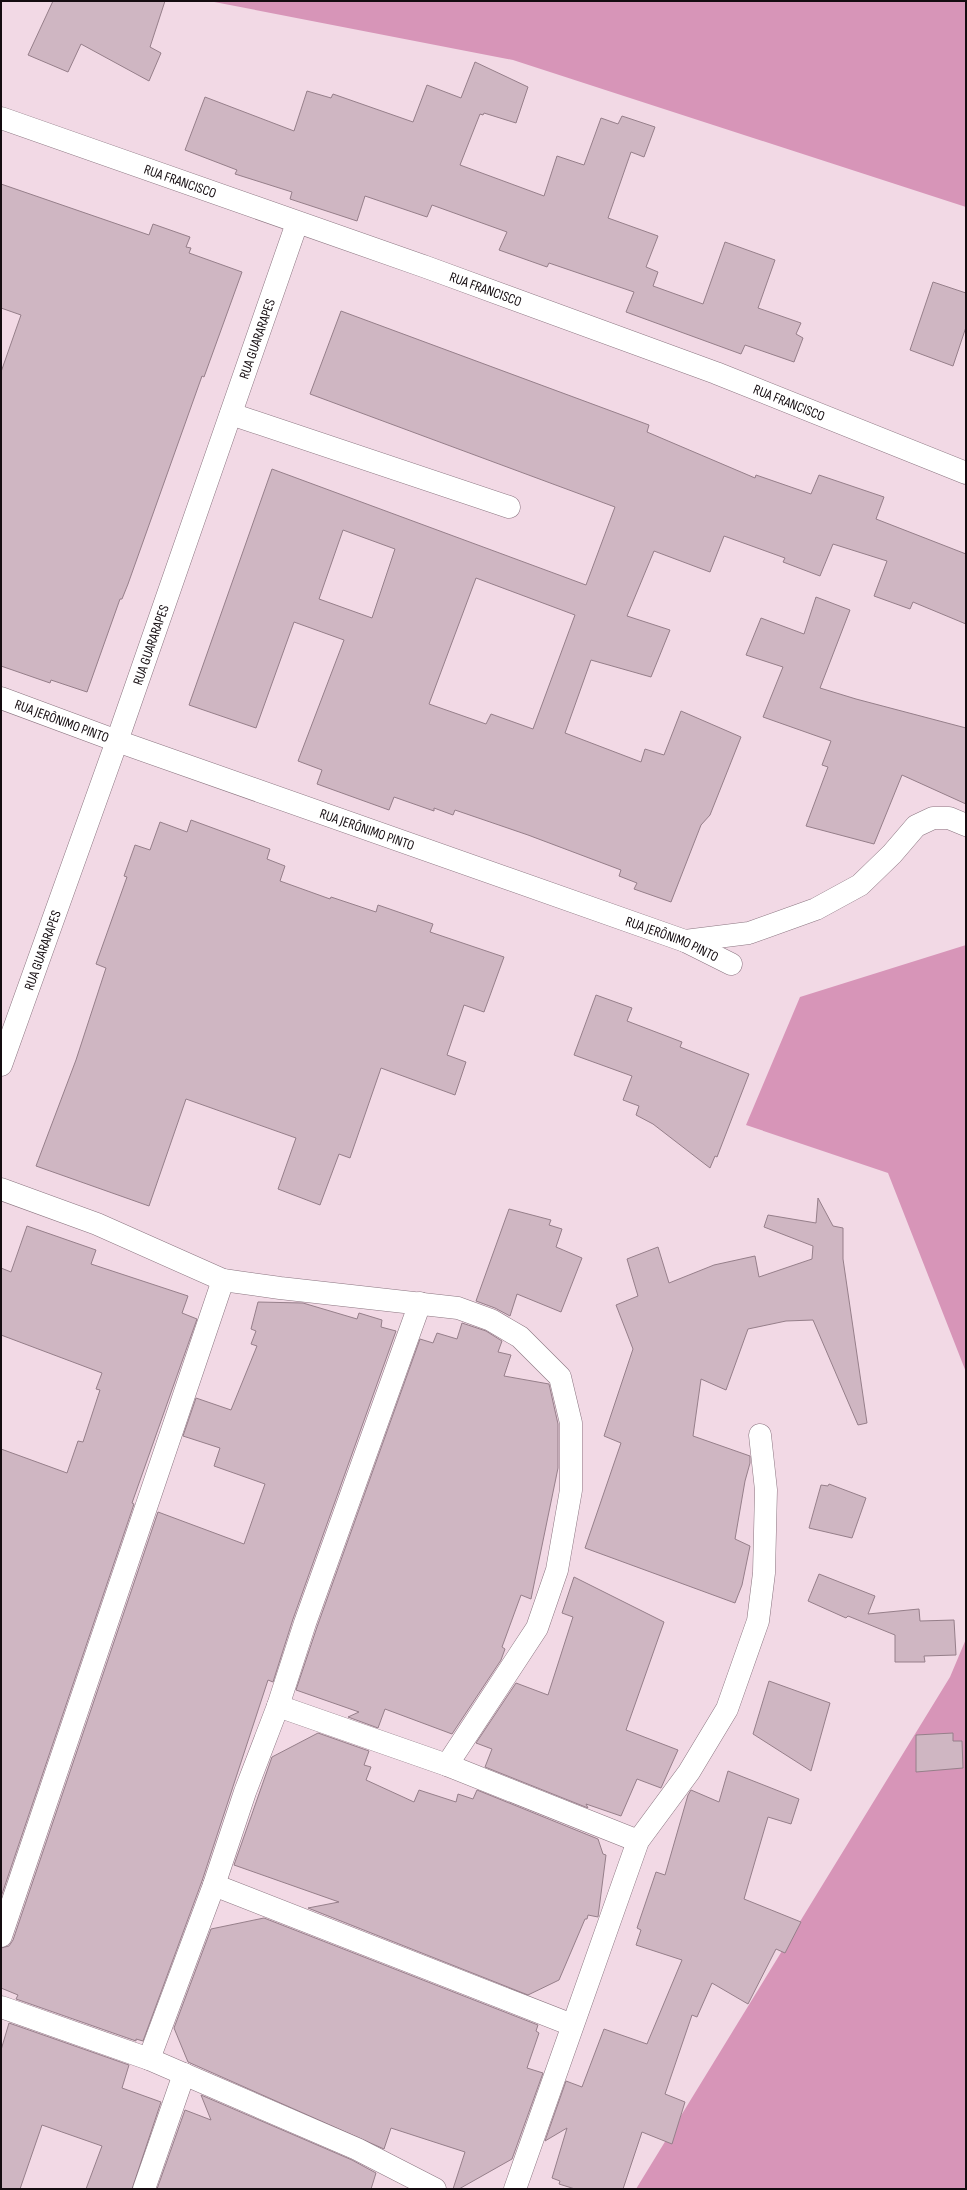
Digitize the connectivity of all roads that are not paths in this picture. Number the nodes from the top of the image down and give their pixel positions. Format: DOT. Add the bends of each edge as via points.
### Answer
graph roads {
  1 [pos="1,118"];
  2 [pos="297,223"];
  3 [pos="231,414"];
  4 [pos="966,473"];
  5 [pos="509,507"];
  6 [pos="1,698"];
  7 [pos="117,741"];
  8 [pos="966,825"];
  9 [pos="685,941"];
  10 [pos="731,964"];
  11 [pos="1,1065"];
  12 [pos="1,1188"];
  13 [pos="223,1280"];
  14 [pos="420,1303"];
  15 [pos="760,1435"];
  16 [pos="278,1706"];
  17 [pos="447,1765"];
  18 [pos="638,1841"];
  19 [pos="214,1885"];
  20 [pos="1,1936"];
  21 [pos="1,2007"];
  22 [pos="572,2025"];
  23 [pos="149,2059"];
  24 [pos="184,2074"];
  25 [pos="144,2189"];
  26 [pos="435,2189"];
  27 [pos="515,2189"];
  1 -- 2 [label="street, RUA FRANCISCO"];
  2 -- 3 [label="street, RUA GUARARAPES"];
  2 -- 4 [label="street, RUA FRANCISCO" via="426,267 716,373"];
  3 -- 5 [label="street"];
  3 -- 7 [label="street, RUA GUARARAPES"];
  6 -- 7 [label="street, RUA JERÔNIMO PINTO"];
  7 -- 9 [label="street, RUA JERÔNIMO PINTO"];
  7 -- 11 [label="street, RUA GUARARAPES"];
  8 -- 9 [label="street" via="948,818 932,818 916,826 860,885 816,910 749,933"];
  9 -- 10 [label="street, RUA JERÔNIMO PINTO"];
  12 -- 13 [label="street" via="97,1224"];
  13 -- 14 [label="street"];
  13 -- 20 [label="street"];
  14 -- 16 [label="street" via="305,1623"];
  14 -- 17 [label="street" via="458,1308 491,1320 520,1337 560,1377 571,1422 571,1490 557,1570 537,1628"];
  15 -- 18 [label="street" via="766,1490 764,1573 758,1621 727,1709 689,1772"];
  16 -- 17 [label="street"];
  16 -- 19 [label="street" via="245,1792"];
  17 -- 18 [label="street"];
  18 -- 22 [label="street"];
  19 -- 22 [label="street"];
  19 -- 23 [label="street"];
  21 -- 23 [label="street"];
  22 -- 27 [label="street"];
  23 -- 24 [label="street"];
  24 -- 25 [label="street"];
  24 -- 26 [label="street" via="357,2149"];
}
